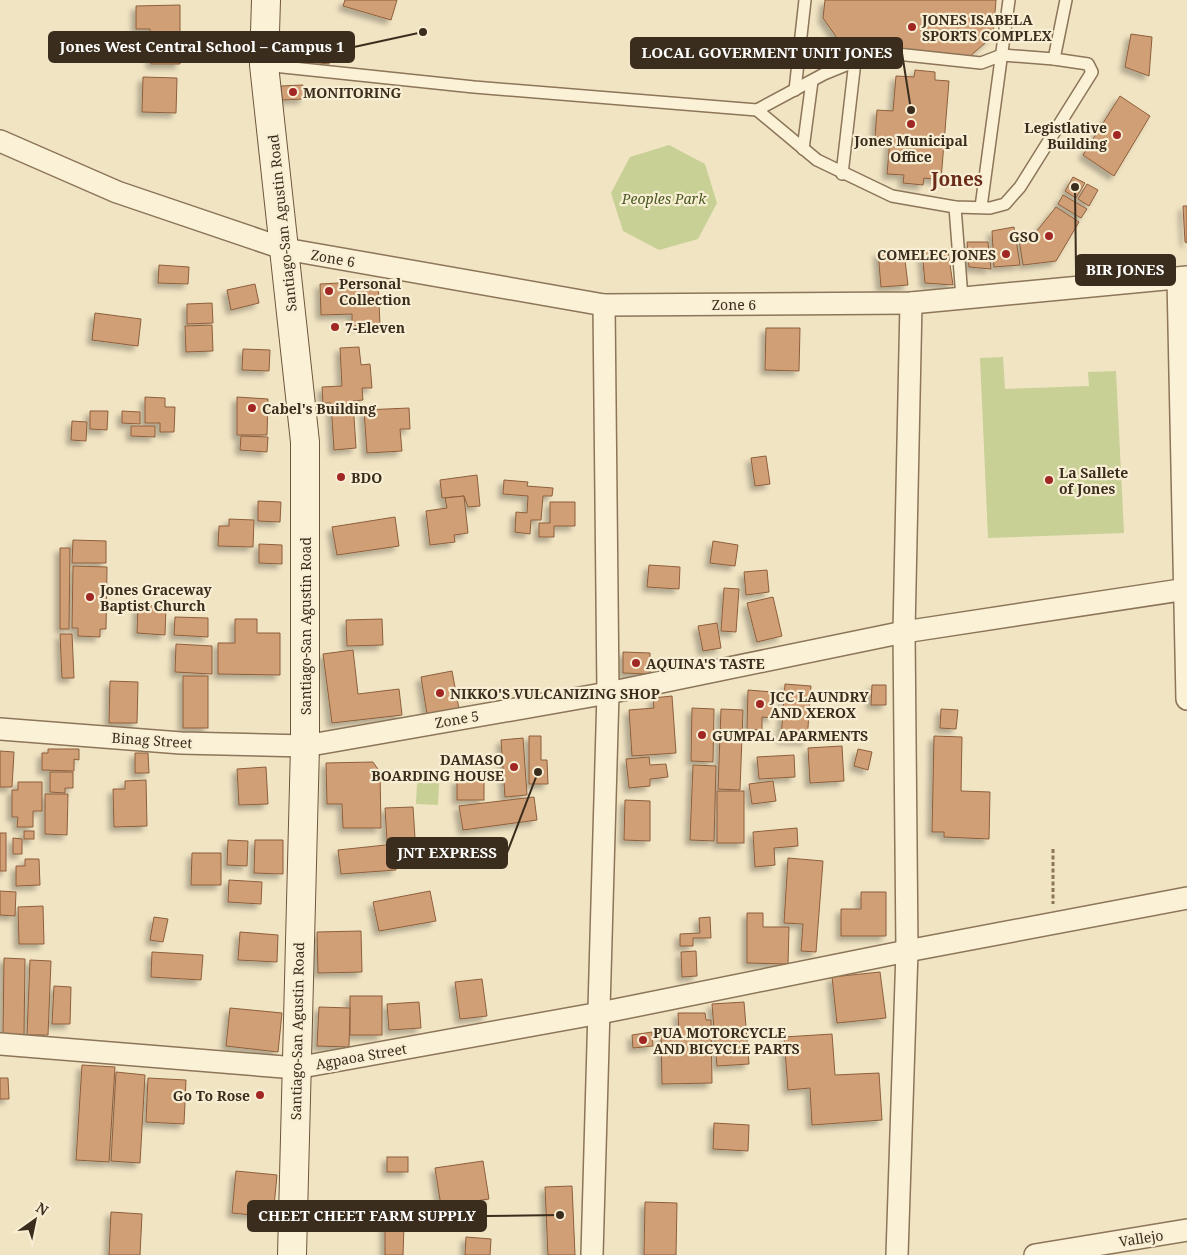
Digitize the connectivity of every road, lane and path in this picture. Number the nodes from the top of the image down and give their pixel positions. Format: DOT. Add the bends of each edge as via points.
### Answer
graph roads {
  1 [pos="266,0"];
  2 [pos="805,0"];
  3 [pos="1009,0"];
  4 [pos="1066,0"];
  5 [pos="1002,55"];
  6 [pos="1054,59"];
  7 [pos="856,62"];
  8 [pos="264,65"];
  9 [pos="812,81"];
  10 [pos="795,90"];
  11 [pos="757,110"];
  12 [pos="0,141"];
  13 [pos="803,149"];
  14 [pos="842,174"];
  15 [pos="955,207"];
  16 [pos="981,207"];
  17 [pos="285,249"];
  18 [pos="1182,278"];
  19 [pos="962,298"];
  20 [pos="911,303"];
  21 [pos="604,305"];
  22 [pos="1186,589"];
  23 [pos="904,632"];
  24 [pos="608,693"];
  25 [pos="1187,699"];
  26 [pos="0,729"];
  27 [pos="305,746"];
  28 [pos="1053,849"];
  29 [pos="1187,898"];
  30 [pos="1053,924"];
  31 [pos="906,951"];
  32 [pos="600,1013"];
  33 [pos="0,1044"];
  34 [pos="296,1068"];
  35 [pos="1187,1230"];
  36 [pos="292,1255"];
  37 [pos="592,1255"];
  38 [pos="897,1255"];
  39 [pos="1035,1255"];
  1 -- 8 [label="main road, Santiago-San Agustin Road"];
  2 -- 10 [label="lane"];
  3 -- 5 [label="lane"];
  4 -- 6 [label="lane"];
  5 -- 6 [label="lane"];
  5 -- 7 [label="lane" via="981,63 878,52"];
  5 -- 16 [label="lane"];
  6 -- 16 [label="lane" via="1088,64 1092,72 1020,188 1005,204"];
  7 -- 9 [label="lane"];
  7 -- 14 [label="lane"];
  8 -- 11 [label="lane" via="474,87"];
  8 -- 17 [label="main road, Santiago-San Agustin Road"];
  9 -- 10 [label="lane"];
  9 -- 13 [label="lane"];
  10 -- 11 [label="lane"];
  11 -- 13 [label="lane"];
  12 -- 17 [label="street, Zone 6" via="117,192"];
  13 -- 14 [label="lane"];
  14 -- 15 [label="lane" via="892,196"];
  15 -- 16 [label="lane"];
  15 -- 19 [label="lane"];
  17 -- 21 [label="street, Zone 6"];
  17 -- 27 [label="main road, Santiago-San Agustin Road" via="306,442"];
  18 -- 19 [label="street, Zone 6"];
  18 -- 22 [label="street"];
  19 -- 20 [label="street, Zone 6"];
  20 -- 21 [label="street, Zone 6"];
  20 -- 23 [label="street"];
  21 -- 24 [label="street"];
  22 -- 23 [label="street, Zone 5"];
  22 -- 25 [label="street"];
  23 -- 24 [label="street, Zone 5"];
  23 -- 31 [label="street"];
  24 -- 27 [label="street, Zone 5"];
  24 -- 32 [label="street"];
  26 -- 27 [label="street, Binag Street" via="181,743"];
  27 -- 34 [label="main road, Santiago-San Agustin Road"];
  28 -- 30 [label="path"];
  29 -- 30 [label="street, Agpaoa Street"];
  30 -- 31 [label="street, Agpaoa Street"];
  31 -- 32 [label="street, Agpaoa Street"];
  31 -- 38 [label="street"];
  32 -- 34 [label="street, Agpaoa Street"];
  32 -- 37 [label="street"];
  33 -- 34 [label="street, Agpaoa Street"];
  34 -- 36 [label="main road, Santiago-San Agustin Road"];
  35 -- 39 [label="street, Vallejo"];
}
